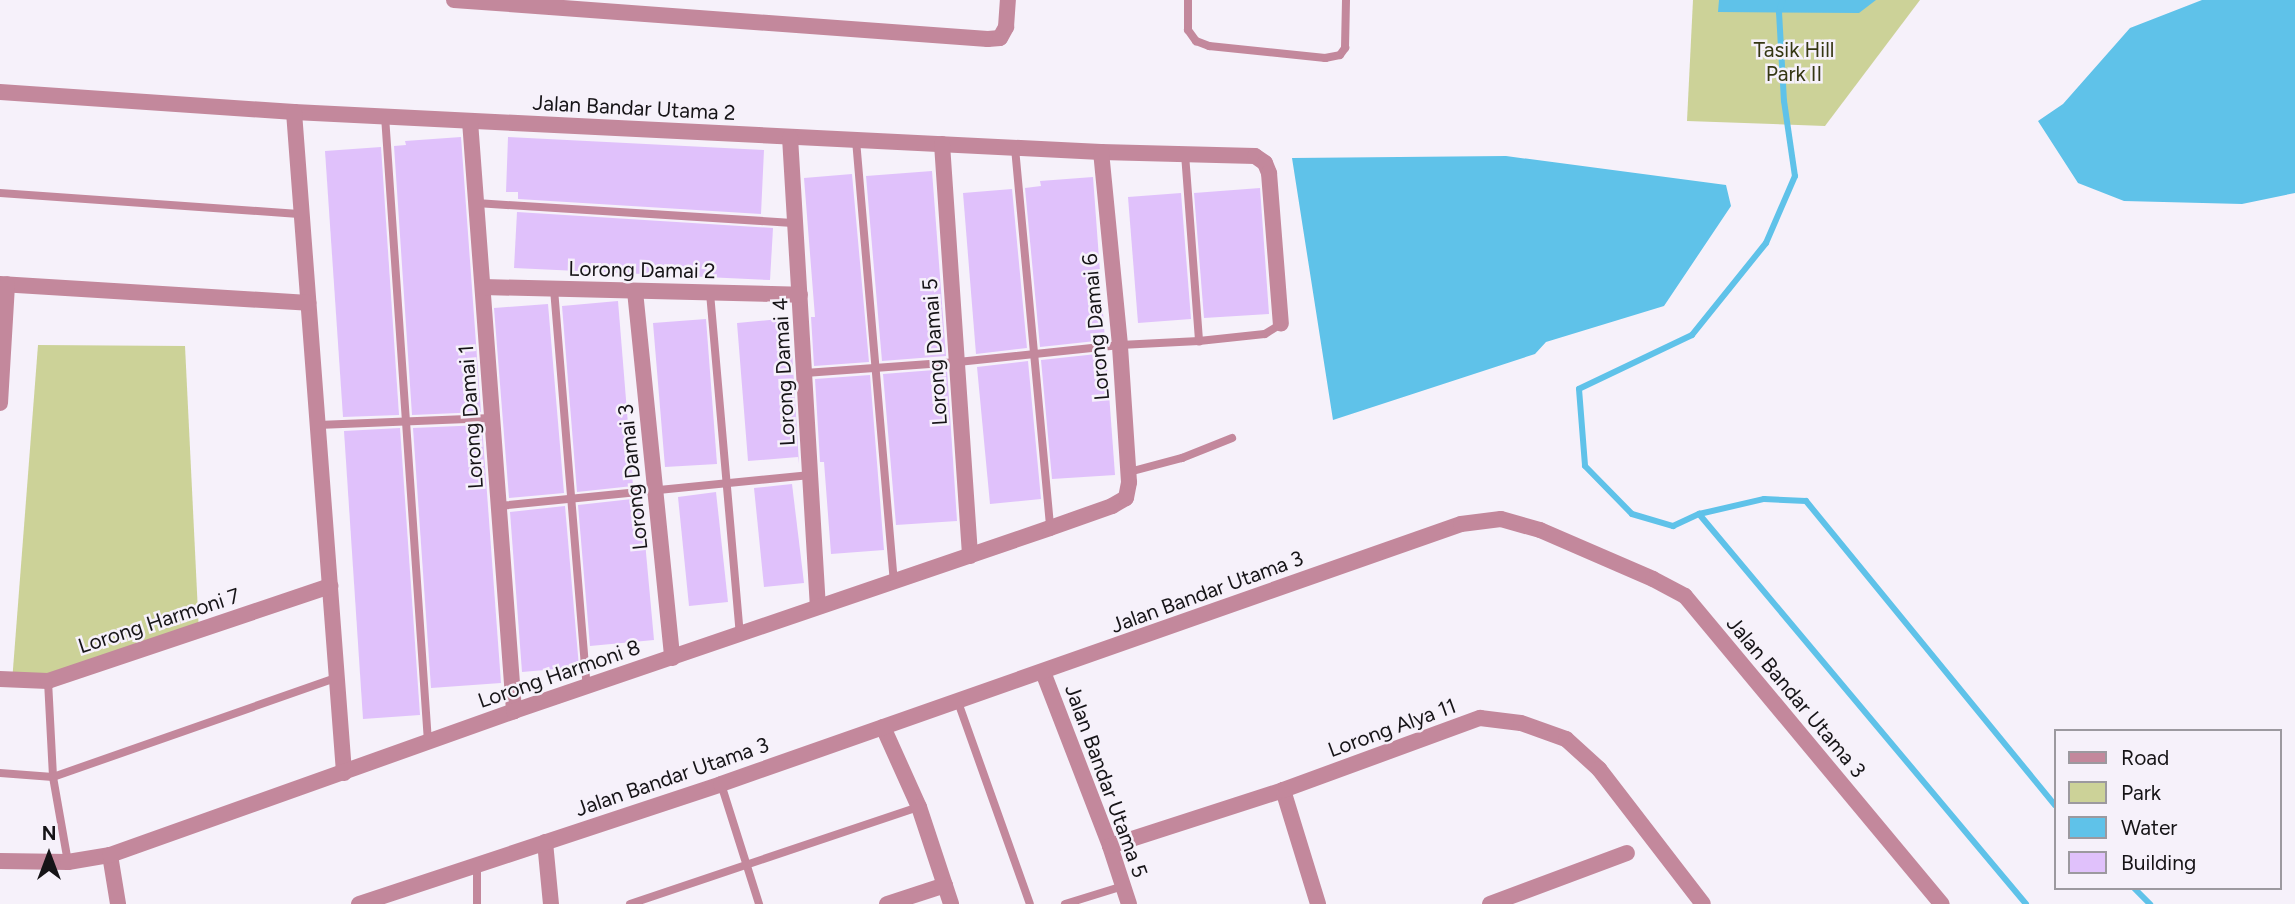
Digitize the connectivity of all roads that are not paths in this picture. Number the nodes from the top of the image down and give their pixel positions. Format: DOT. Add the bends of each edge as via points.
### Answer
graph roads {
  1 [pos="454,0"];
  2 [pos="1008,0"];
  3 [pos="1188,0"];
  4 [pos="1346,0"];
  5 [pos="0,92"];
  6 [pos="294,112"];
  7 [pos="385,117"];
  8 [pos="470,121"];
  9 [pos="790,137"];
  10 [pos="856,140"];
  11 [pos="942,144"];
  12 [pos="1015,148"];
  13 [pos="1101,152"];
  14 [pos="1185,155"];
  15 [pos="0,193"];
  16 [pos="476,203"];
  17 [pos="302,214"];
  18 [pos="796,223"];
  19 [pos="4,284"];
  20 [pos="482,287"];
  21 [pos="554,289"];
  22 [pos="635,291"];
  23 [pos="710,293"];
  24 [pos="800,295"];
  25 [pos="308,303"];
  26 [pos="1281,324"];
  27 [pos="1199,341"];
  28 [pos="1120,345"];
  29 [pos="1034,354"];
  30 [pos="958,362"];
  31 [pos="874,368"];
  32 [pos="805,373"];
  33 [pos="0,403"];
  34 [pos="492,418"];
  35 [pos="405,423"];
  36 [pos="317,425"];
  37 [pos="1232,438"];
  38 [pos="1129,472"];
  39 [pos="810,475"];
  40 [pos="727,484"];
  41 [pos="655,491"];
  42 [pos="1126,498"];
  43 [pos="571,499"];
  44 [pos="499,506"];
  45 [pos="1050,528"];
  46 [pos="970,556"];
  47 [pos="894,581"];
  48 [pos="330,586"];
  49 [pos="818,606"];
  50 [pos="740,634"];
  51 [pos="672,658"];
  52 [pos="1044,672"];
  53 [pos="336,678"];
  54 [pos="0,679"];
  55 [pos="48,681"];
  56 [pos="587,687"];
  57 [pos="958,702"];
  58 [pos="514,711"];
  59 [pos="883,727"];
  60 [pos="428,742"];
  61 [pos="0,773"];
  62 [pos="344,774"];
  63 [pos="53,777"];
  64 [pos="721,784"];
  65 [pos="1283,790"];
  66 [pos="919,807"];
  67 [pos="545,842"];
  68 [pos="1110,846"];
  69 [pos="1627,853"];
  70 [pos="110,855"];
  71 [pos="0,861"];
  72 [pos="68,862"];
  73 [pos="749,864"];
  74 [pos="477,866"];
  75 [pos="946,885"];
  76 [pos="1123,886"];
  77 [pos="396,898"];
  78 [pos="118,904"];
  79 [pos="359,904"];
  80 [pos="477,904"];
  81 [pos="551,904"];
  82 [pos="630,904"];
  83 [pos="759,904"];
  84 [pos="887,904"];
  85 [pos="951,904"];
  86 [pos="1030,904"];
  87 [pos="1065,904"];
  88 [pos="1129,904"];
  89 [pos="1318,904"];
  90 [pos="1490,904"];
  91 [pos="1703,904"];
  92 [pos="1942,904"];
  1 -- 2 [label="street" via="988,40 1000,37 1006,27"];
  3 -- 4 [label="lane" via="1188,30 1196,41 1325,58 1340,55 1345,48"];
  5 -- 6 [label="street, Jalan Bandar Utama 2"];
  6 -- 7 [label="street, Jalan Bandar Utama 2"];
  6 -- 17 [label="street"];
  7 -- 8 [label="street, Jalan Bandar Utama 2"];
  7 -- 35 [label="lane"];
  8 -- 9 [label="street, Jalan Bandar Utama 2"];
  8 -- 16 [label="street, Lorong Damai 1"];
  9 -- 10 [label="street, Jalan Bandar Utama 2"];
  9 -- 18 [label="street, Lorong Damai 4"];
  10 -- 11 [label="street, Jalan Bandar Utama 2"];
  10 -- 31 [label="lane"];
  11 -- 12 [label="street, Jalan Bandar Utama 2"];
  11 -- 30 [label="street, Lorong Damai 5"];
  12 -- 13 [label="street, Jalan Bandar Utama 2"];
  12 -- 29 [label="lane"];
  13 -- 14 [label="street, Jalan Bandar Utama 2"];
  13 -- 28 [label="street, Lorong Damai 6"];
  14 -- 26 [label="street, Jalan Bandar Utama 2" via="1255,156 1265,163"];
  14 -- 27 [label="lane"];
  15 -- 17 [label="lane"];
  16 -- 18 [label="lane"];
  16 -- 20 [label="street, Lorong Damai 1"];
  17 -- 25 [label="street"];
  18 -- 24 [label="street, Lorong Damai 4"];
  19 -- 25 [label="street"];
  19 -- 33 [label="street"];
  20 -- 21 [label="street, Lorong Damai 2"];
  20 -- 34 [label="street, Lorong Damai 1"];
  21 -- 22 [label="street, Lorong Damai 2"];
  21 -- 43 [label="lane"];
  22 -- 23 [label="street, Lorong Damai 2"];
  22 -- 41 [label="street, Lorong Damai 3"];
  23 -- 24 [label="street, Lorong Damai 2"];
  23 -- 40 [label="lane"];
  24 -- 32 [label="street, Lorong Damai 4"];
  25 -- 36 [label="street"];
  26 -- 27 [label="lane" via="1265,334"];
  27 -- 28 [label="lane"];
  28 -- 29 [label="lane"];
  28 -- 38 [label="street, Lorong Damai 6"];
  29 -- 30 [label="lane"];
  29 -- 45 [label="lane"];
  30 -- 31 [label="lane"];
  30 -- 46 [label="street, Lorong Damai 5"];
  31 -- 32 [label="lane"];
  31 -- 47 [label="lane"];
  32 -- 39 [label="street, Lorong Damai 4"];
  34 -- 35 [label="lane"];
  34 -- 44 [label="street, Lorong Damai 1"];
  35 -- 36 [label="lane"];
  35 -- 60 [label="lane"];
  36 -- 48 [label="street"];
  37 -- 38 [label="lane"];
  38 -- 42 [label="street, Lorong Damai 6"];
  39 -- 40 [label="lane"];
  39 -- 49 [label="street, Lorong Damai 4"];
  40 -- 41 [label="lane"];
  40 -- 50 [label="lane"];
  41 -- 43 [label="lane"];
  41 -- 51 [label="street, Lorong Damai 3"];
  42 -- 45 [label="street, Lorong Harmoni 8"];
  43 -- 44 [label="lane"];
  43 -- 56 [label="lane"];
  44 -- 58 [label="street, Lorong Damai 1"];
  45 -- 46 [label="street, Lorong Harmoni 8"];
  46 -- 47 [label="street, Lorong Harmoni 8"];
  47 -- 49 [label="street, Lorong Harmoni 8"];
  48 -- 53 [label="street"];
  48 -- 55 [label="street, Lorong Harmoni 7"];
  49 -- 50 [label="street, Lorong Harmoni 8"];
  50 -- 51 [label="street, Lorong Harmoni 8"];
  51 -- 56 [label="street, Lorong Harmoni 8"];
  52 -- 57 [label="street, Jalan Bandar Utama 3"];
  52 -- 68 [label="street, Jalan Bandar Utama 5"];
  52 -- 92 [label="street, Jalan Bandar Utama 3" via="1461,524 1501,519 1540,530 1685,596"];
  53 -- 62 [label="street"];
  53 -- 63 [label="lane"];
  54 -- 55 [label="street, Lorong Harmoni 7"];
  55 -- 63 [label="lane"];
  56 -- 58 [label="street, Lorong Harmoni 8"];
  57 -- 59 [label="street, Jalan Bandar Utama 3"];
  57 -- 86 [label="lane"];
  58 -- 60 [label="street, Lorong Harmoni 8"];
  59 -- 64 [label="street, Jalan Bandar Utama 3"];
  59 -- 66 [label="street"];
  60 -- 62 [label="street, Lorong Harmoni 8"];
  61 -- 63 [label="lane"];
  62 -- 70 [label="street, Lorong Harmoni 8"];
  63 -- 72 [label="lane"];
  64 -- 67 [label="street, Jalan Bandar Utama 3"];
  64 -- 73 [label="lane"];
  65 -- 68 [label="street, Lorong Alya 11"];
  65 -- 89 [label="street"];
  65 -- 91 [label="street, Lorong Alya 11" via="1480,718 1521,723 1566,739 1599,769"];
  66 -- 73 [label="lane"];
  66 -- 75 [label="street"];
  67 -- 74 [label="street, Jalan Bandar Utama 3"];
  67 -- 81 [label="street"];
  68 -- 76 [label="street, Jalan Bandar Utama 5"];
  69 -- 90 [label="street"];
  70 -- 72 [label="street, Lorong Harmoni 8"];
  70 -- 78 [label="street"];
  71 -- 72 [label="street, Lorong Harmoni 8"];
  73 -- 82 [label="lane"];
  73 -- 83 [label="lane"];
  74 -- 77 [label="street, Jalan Bandar Utama 3"];
  74 -- 80 [label="lane"];
  75 -- 84 [label="street"];
  75 -- 85 [label="street"];
  76 -- 87 [label="lane"];
  76 -- 88 [label="street, Jalan Bandar Utama 5"];
  77 -- 79 [label="street, Jalan Bandar Utama 3"];
}
